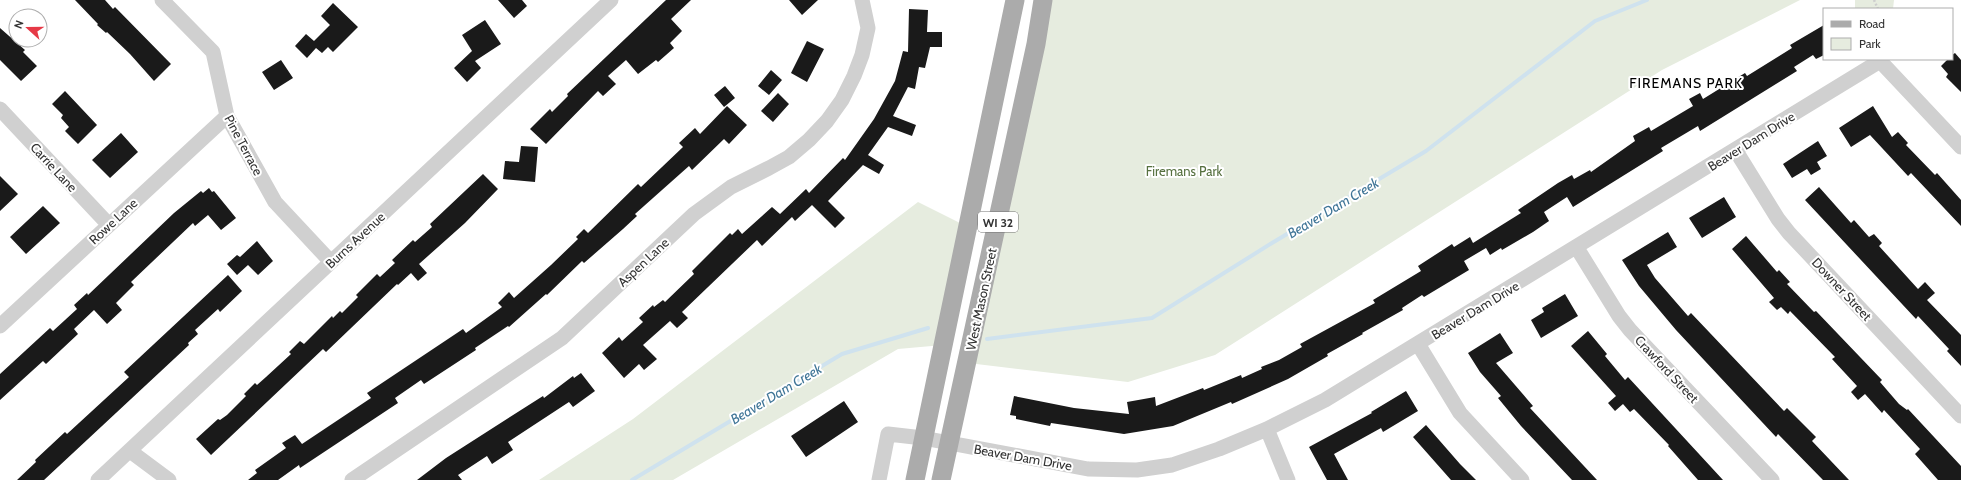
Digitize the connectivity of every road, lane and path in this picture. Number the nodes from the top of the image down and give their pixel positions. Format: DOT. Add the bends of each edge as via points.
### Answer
graph roads {
  1 [pos="162,0"];
  2 [pos="611,0"];
  3 [pos="862,0"];
  4 [pos="1015,0"];
  5 [pos="1043,0"];
  6 [pos="0,109"];
  7 [pos="227,116"];
  8 [pos="1961,147"];
  9 [pos="1736,151"];
  10 [pos="109,225"];
  11 [pos="1577,248"];
  12 [pos="331,262"];
  13 [pos="0,326"];
  14 [pos="1418,344"];
  15 [pos="1961,416"];
  16 [pos="1267,430"];
  17 [pos="923,438"];
  18 [pos="948,444"];
  19 [pos="130,451"];
  20 [pos="1138,475"];
  21 [pos="98,480"];
  22 [pos="169,480"];
  23 [pos="352,480"];
  24 [pos="879,480"];
  25 [pos="914,480"];
  26 [pos="941,480"];
  27 [pos="1288,480"];
  28 [pos="1522,480"];
  29 [pos="1772,480"];
  1 -- 7 [label="street, Pine Terrace" via="213,52"];
  2 -- 12 [label="street, Burns Avenue"];
  3 -- 23 [label="street, Aspen Lane" via="868,28 862,55 842,100 809,140 776,164 730,187 694,214 562,338"];
  4 -- 17 [label="main road, WI 32"];
  5 -- 18 [label="main road, West Mason Street / WI 32" via="1036,44"];
  6 -- 10 [label="street, Carrie Lane"];
  7 -- 10 [label="street, Rowe Lane"];
  7 -- 12 [label="street, Pine Terrace" via="275,202"];
  8 -- 9 [label="street, Beaver Dam Drive" via="1880,61"];
  9 -- 11 [label="street, Beaver Dam Drive"];
  9 -- 15 [label="street, Downer Street" via="1789,233"];
  10 -- 13 [label="street, Rowe Lane"];
  11 -- 14 [label="street, Beaver Dam Drive"];
  11 -- 29 [label="street, Crawford Street" via="1630,330"];
  12 -- 19 [label="street, Burns Avenue"];
  14 -- 16 [label="street, Beaver Dam Drive" via="1325,400"];
  14 -- 28 [label="street" via="1460,413"];
  16 -- 20 [label="street, Beaver Dam Drive" via="1219,449"];
  16 -- 27 [label="street"];
  17 -- 18 [label="street, Beaver Dam Drive"];
  17 -- 24 [label="street, Beaver Dam Drive" via="888,434"];
  17 -- 25 [label="main road, WI 32"];
  18 -- 20 [label="street, Beaver Dam Drive" via="1088,470"];
  18 -- 26 [label="main road, West Mason Street / WI 32"];
  19 -- 21 [label="street, Burns Avenue"];
  19 -- 22 [label="street"];
}
